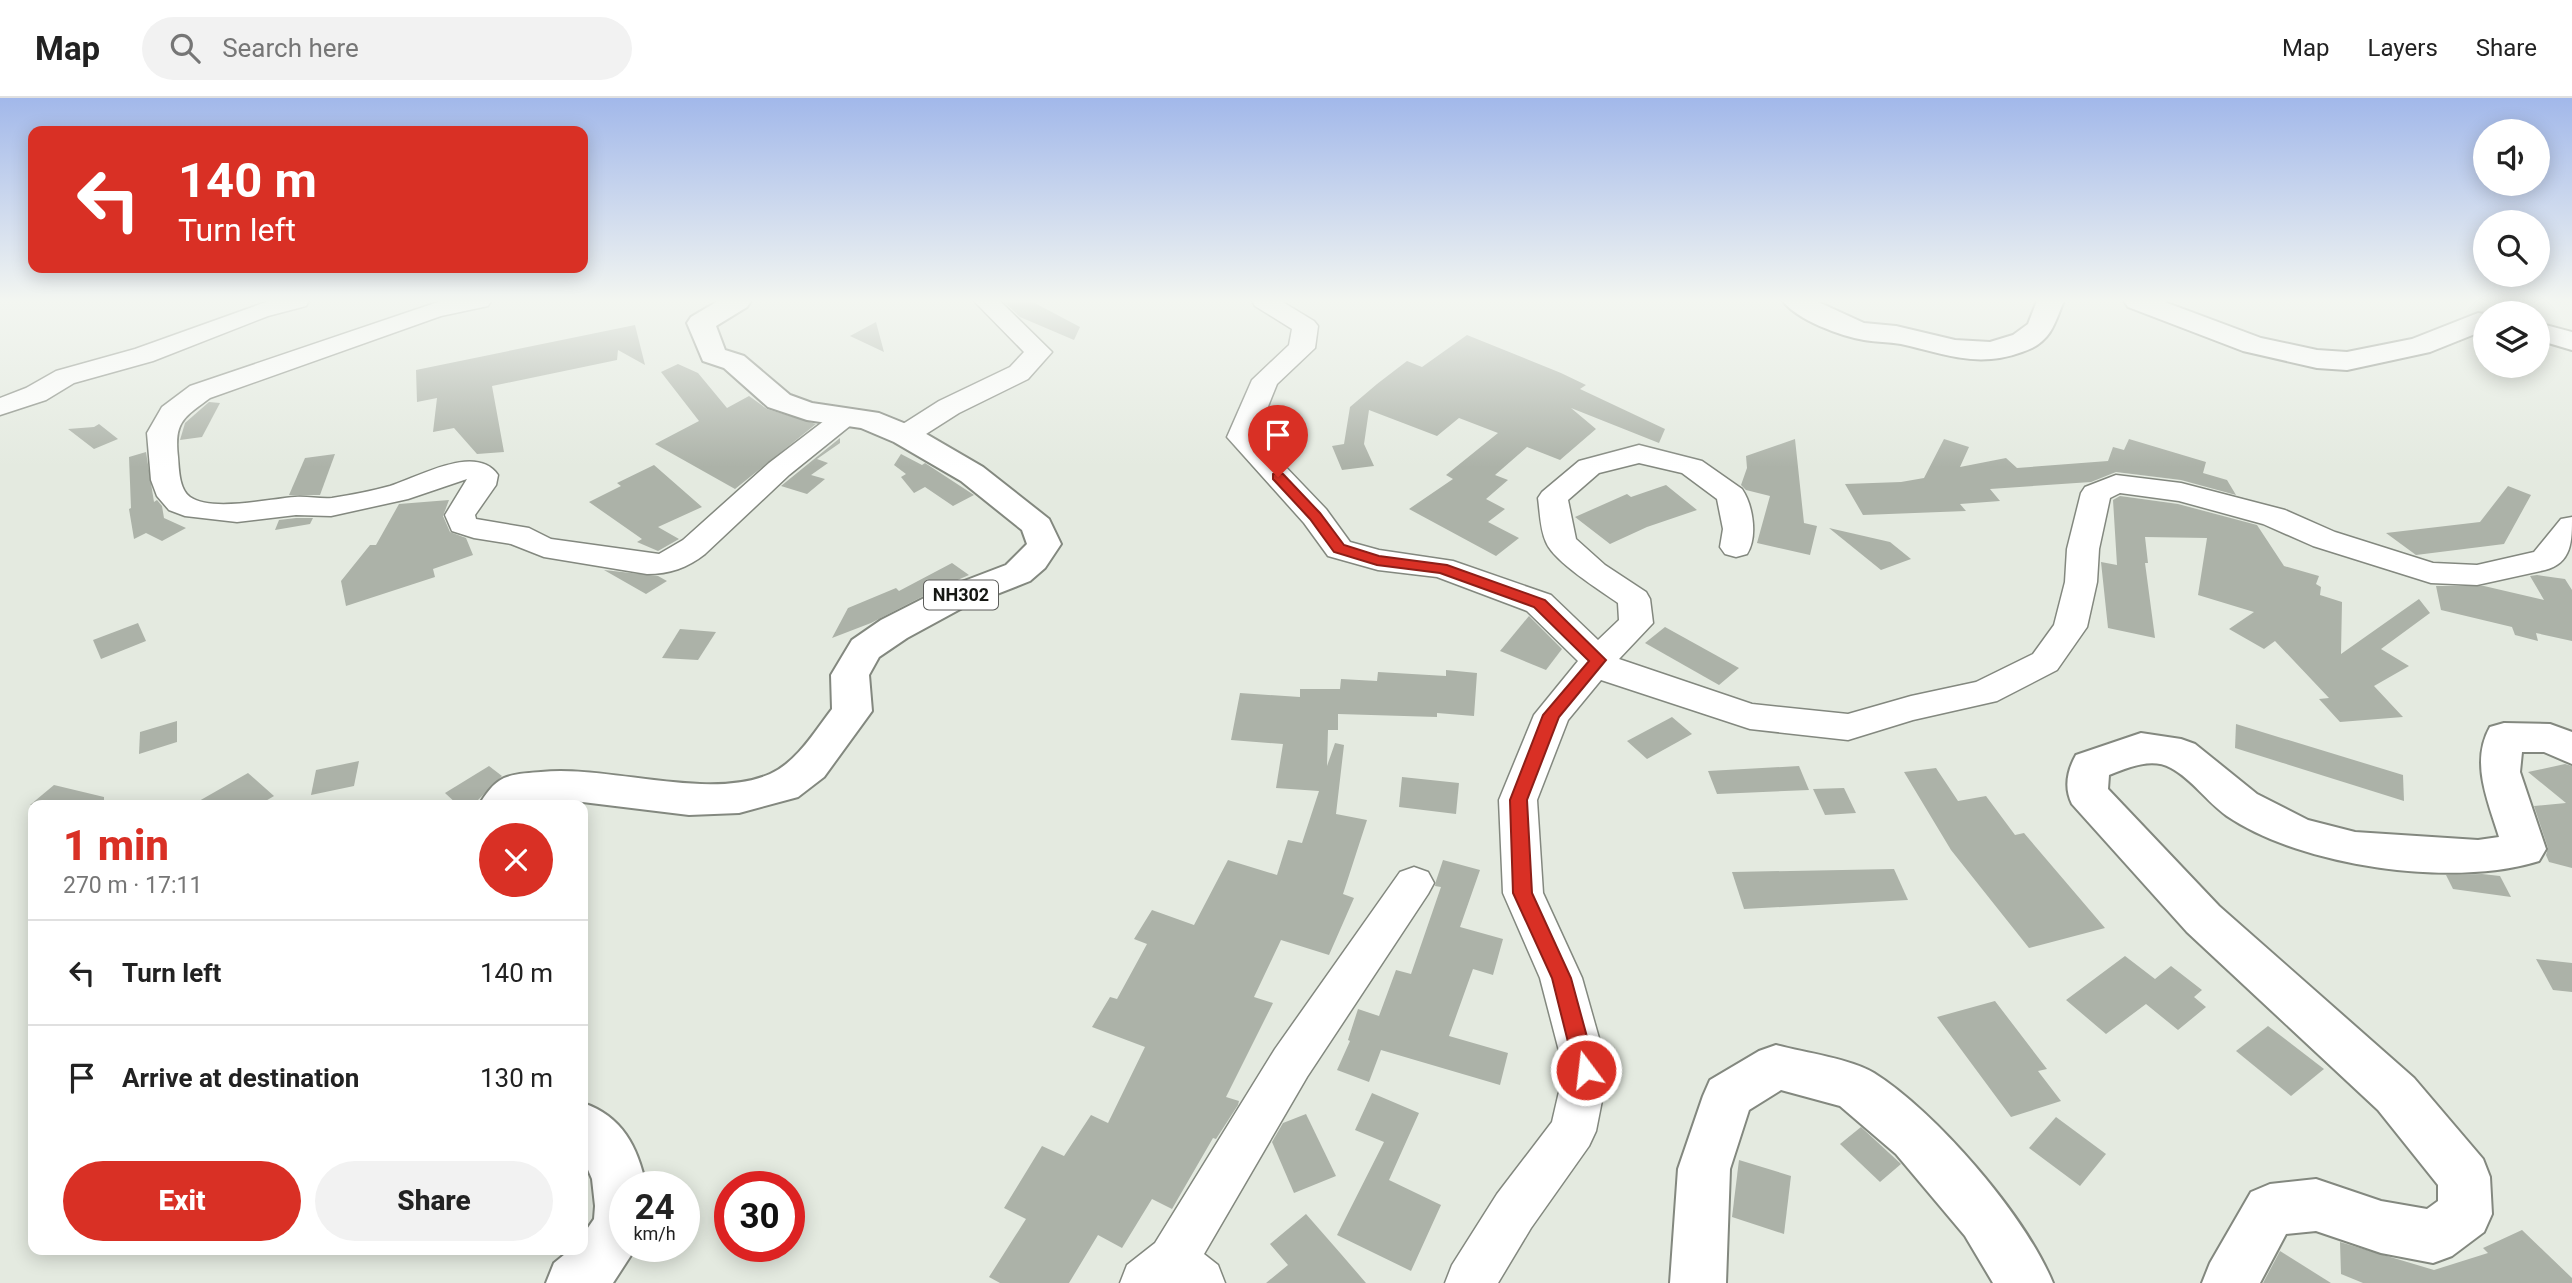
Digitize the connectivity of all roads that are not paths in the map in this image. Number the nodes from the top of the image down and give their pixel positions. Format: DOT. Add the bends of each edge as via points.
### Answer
graph roads {
  1 [pos="139,356"];
  2 [pos="299,356"];
  3 [pos="717,356"];
  4 [pos="1035,356"];
  5 [pos="1292,356"];
  6 [pos="2304,356"];
  7 [pos="2373,356"];
  8 [pos="0,407"];
  9 [pos="848,417"];
  10 [pos="905,435"];
  11 [pos="2572,526"];
  12 [pos="1736,547"];
  13 [pos="1598,660"];
  14 [pos="2572,749"];
  15 [pos="505,800"];
  16 [pos="1414,883"];
  17 [pos="588,1130"];
  18 [pos="1173,1275"];
  19 [pos="575,1283"];
  20 [pos="1470,1283"];
  21 [pos="1698,1283"];
  22 [pos="2025,1283"];
  23 [pos="2230,1283"];
  1 -- 8 [label="street" via="65,377"];
  2 -- 9 [label="street" via="200,393 172,413 161,433 166,480 180,504 212,513 331,507 397,493 471,469 483,475 460,515 463,524 517,535 544,547 663,564 694,547 779,469"];
  3 -- 9 [label="main road, NH302" via="734,362 779,401"];
  4 -- 10 [label="street" via="1019,373 949,407"];
  5 -- 13 [label="street" via="1265,380 1241,438 1315,516 1339,549 1377,560 1442,568 1539,603"];
  6 -- 7 [label="main road" via="2347,362"];
  9 -- 10 [label="main road, NH302"];
  10 -- 15 [label="main road, NH302" via="972,474 1022,513 1037,526 1044,544 1018,573 951,599 865,649 850,675 852,711 810,766 783,786 739,797 689,799 566,785 516,790"];
  11 -- 13 [label="street" via="2545,560 2477,575 2431,573 2324,539 2274,517 2180,492 2116,484 2096,493 2070,627 2045,662 1984,692 1848,727 1750,716 1612,670"];
  12 -- 13 [label="street" via="1738,528 1731,495 1692,467 1639,454 1589,467 1553,498 1560,542 1634,599 1636,623"];
  13 -- 20 [label="street" via="1552,715 1518,800 1522,893 1561,978 1586,1070 1573,1131 1514,1211"];
  14 -- 23 [label="main road" via="2550,738 2504,737 2500,772 2524,849 2478,857 2355,849 2297,833 2242,805 2180,754 2141,748 2090,766 2087,793 2203,919 2396,1094 2464,1177 2465,1214 2433,1237 2381,1227 2316,1205 2270,1210"];
  16 -- 18 [label="street" via="1291,1063"];
  17 -- 19 [label="main road" via="606,1146 618,1177 621,1218 597,1264"];
  21 -- 22 [label="main road" via="1704,1169 1728,1096 1776,1067 1855,1088 1914,1137 1984,1219"];
}
